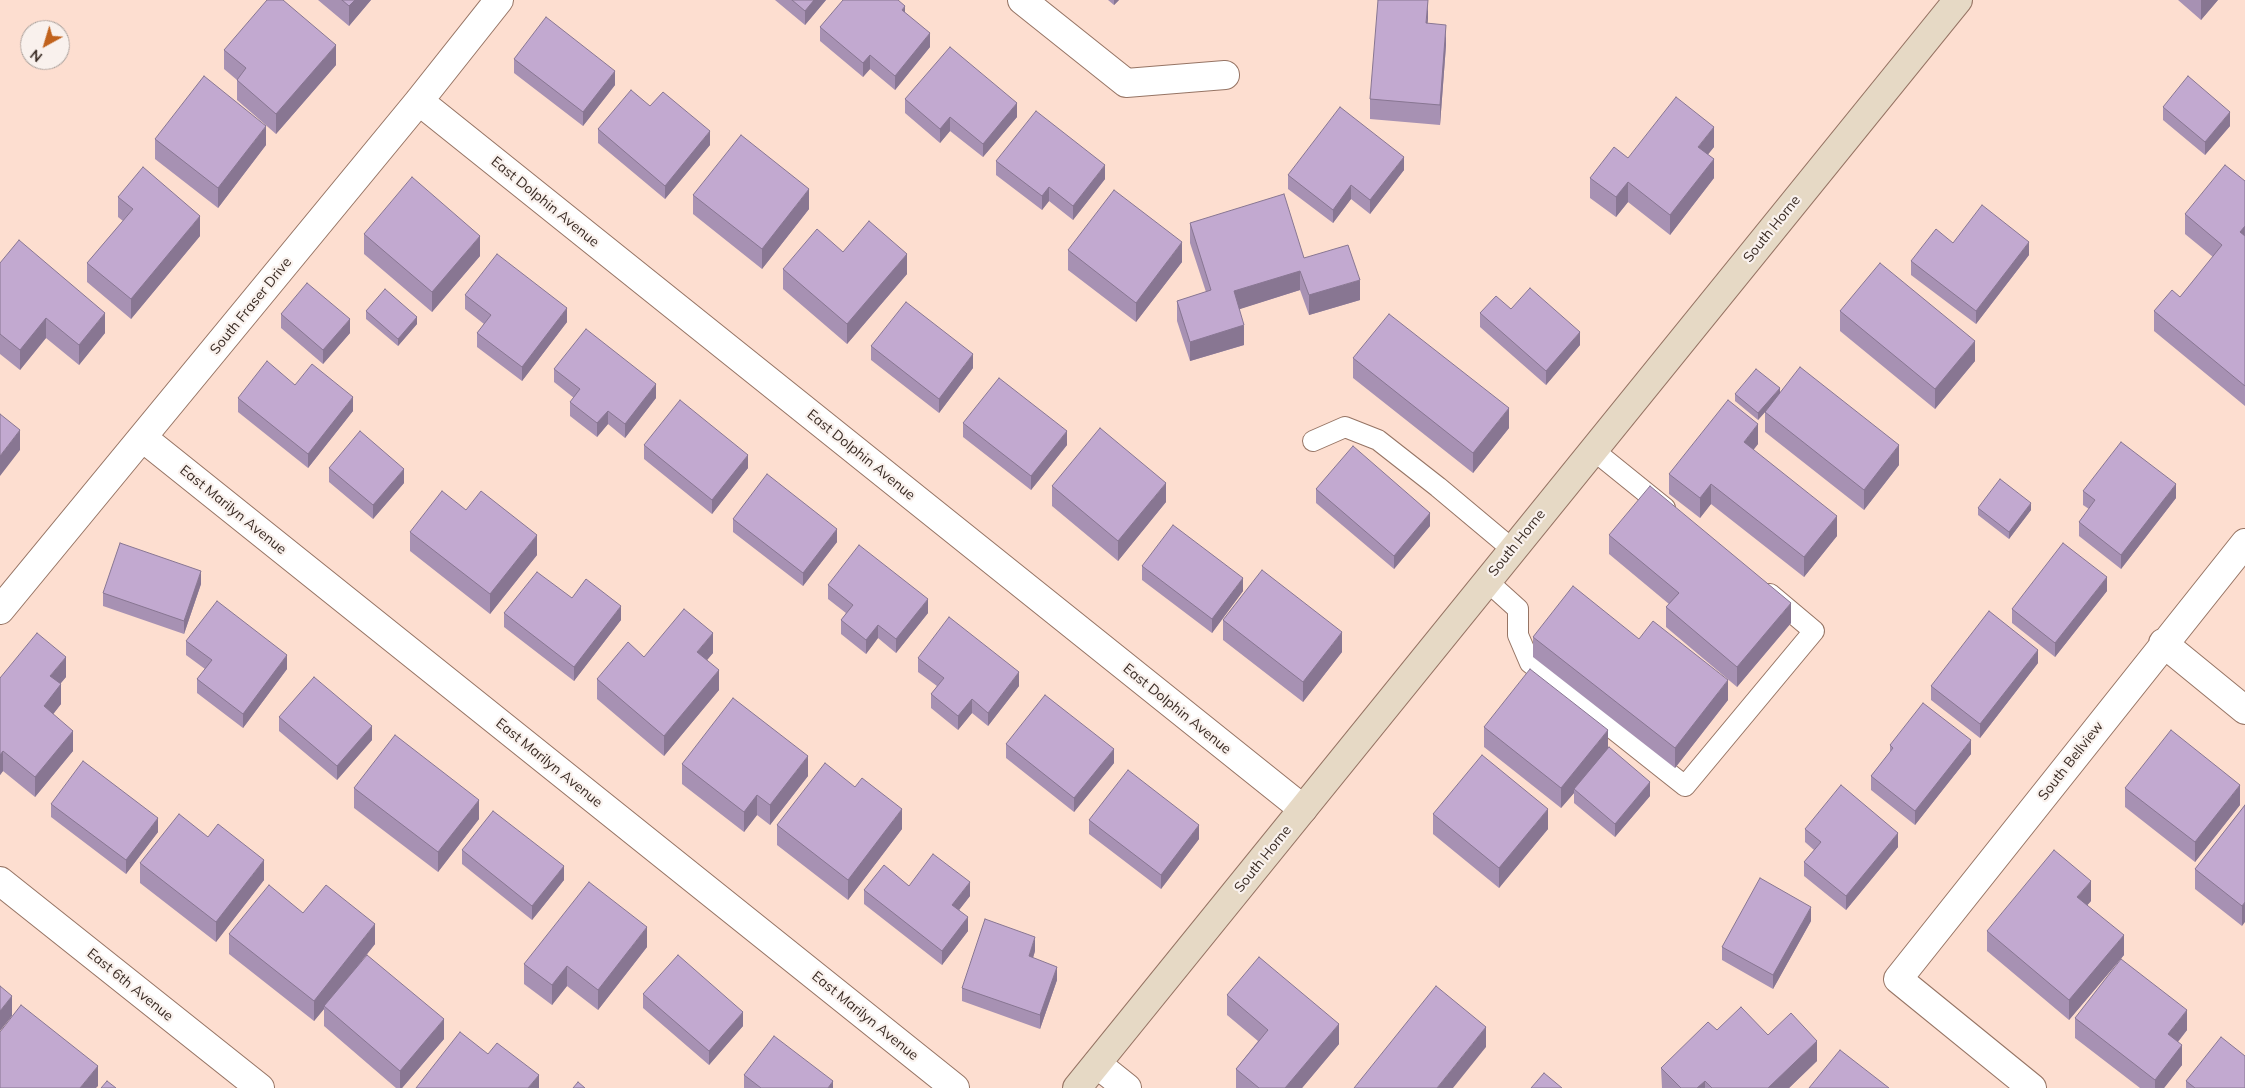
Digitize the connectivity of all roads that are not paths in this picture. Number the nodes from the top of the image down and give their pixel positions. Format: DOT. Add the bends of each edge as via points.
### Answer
graph roads {
  1 [pos="499,0"];
  2 [pos="1022,0"];
  3 [pos="1958,0"];
  4 [pos="1225,75"];
  5 [pos="420,101"];
  6 [pos="144,438"];
  7 [pos="1313,441"];
  8 [pos="1592,449"];
  9 [pos="1681,520"];
  10 [pos="2245,544"];
  11 [pos="1512,549"];
  12 [pos="1487,581"];
  13 [pos="1755,581"];
  14 [pos="0,610"];
  15 [pos="2163,644"];
  16 [pos="2245,710"];
  17 [pos="1303,809"];
  18 [pos="0,881"];
  19 [pos="1097,1064"];
  20 [pos="260,1088"];
  21 [pos="955,1088"];
  22 [pos="1077,1088"];
  23 [pos="1127,1088"];
  24 [pos="2032,1088"];
  1 -- 5 [label="street, South Fraser Drive"];
  2 -- 4 [label="street" via="1126,83"];
  3 -- 8 [label="street, South Horne"];
  5 -- 6 [label="street, South Fraser Drive"];
  5 -- 17 [label="street, East Dolphin Avenue"];
  6 -- 14 [label="street, South Fraser Drive"];
  6 -- 21 [label="street, East Marilyn Avenue"];
  7 -- 11 [label="lane" via="1345,427 1378,440"];
  8 -- 9 [label="lane"];
  8 -- 11 [label="street, South Horne"];
  10 -- 15 [label="street, South Bellview"];
  11 -- 12 [label="street, South Horne"];
  12 -- 13 [label="lane" via="1518,609 1518,635 1530,663 1685,786 1814,630"];
  12 -- 17 [label="street, South Horne"];
  15 -- 16 [label="street"];
  15 -- 24 [label="street, South Bellview" via="1898,979"];
  17 -- 19 [label="street, South Horne"];
  18 -- 20 [label="street, East 6th Avenue"];
  19 -- 22 [label="street, South Horne"];
  19 -- 23 [label="street"];
}
